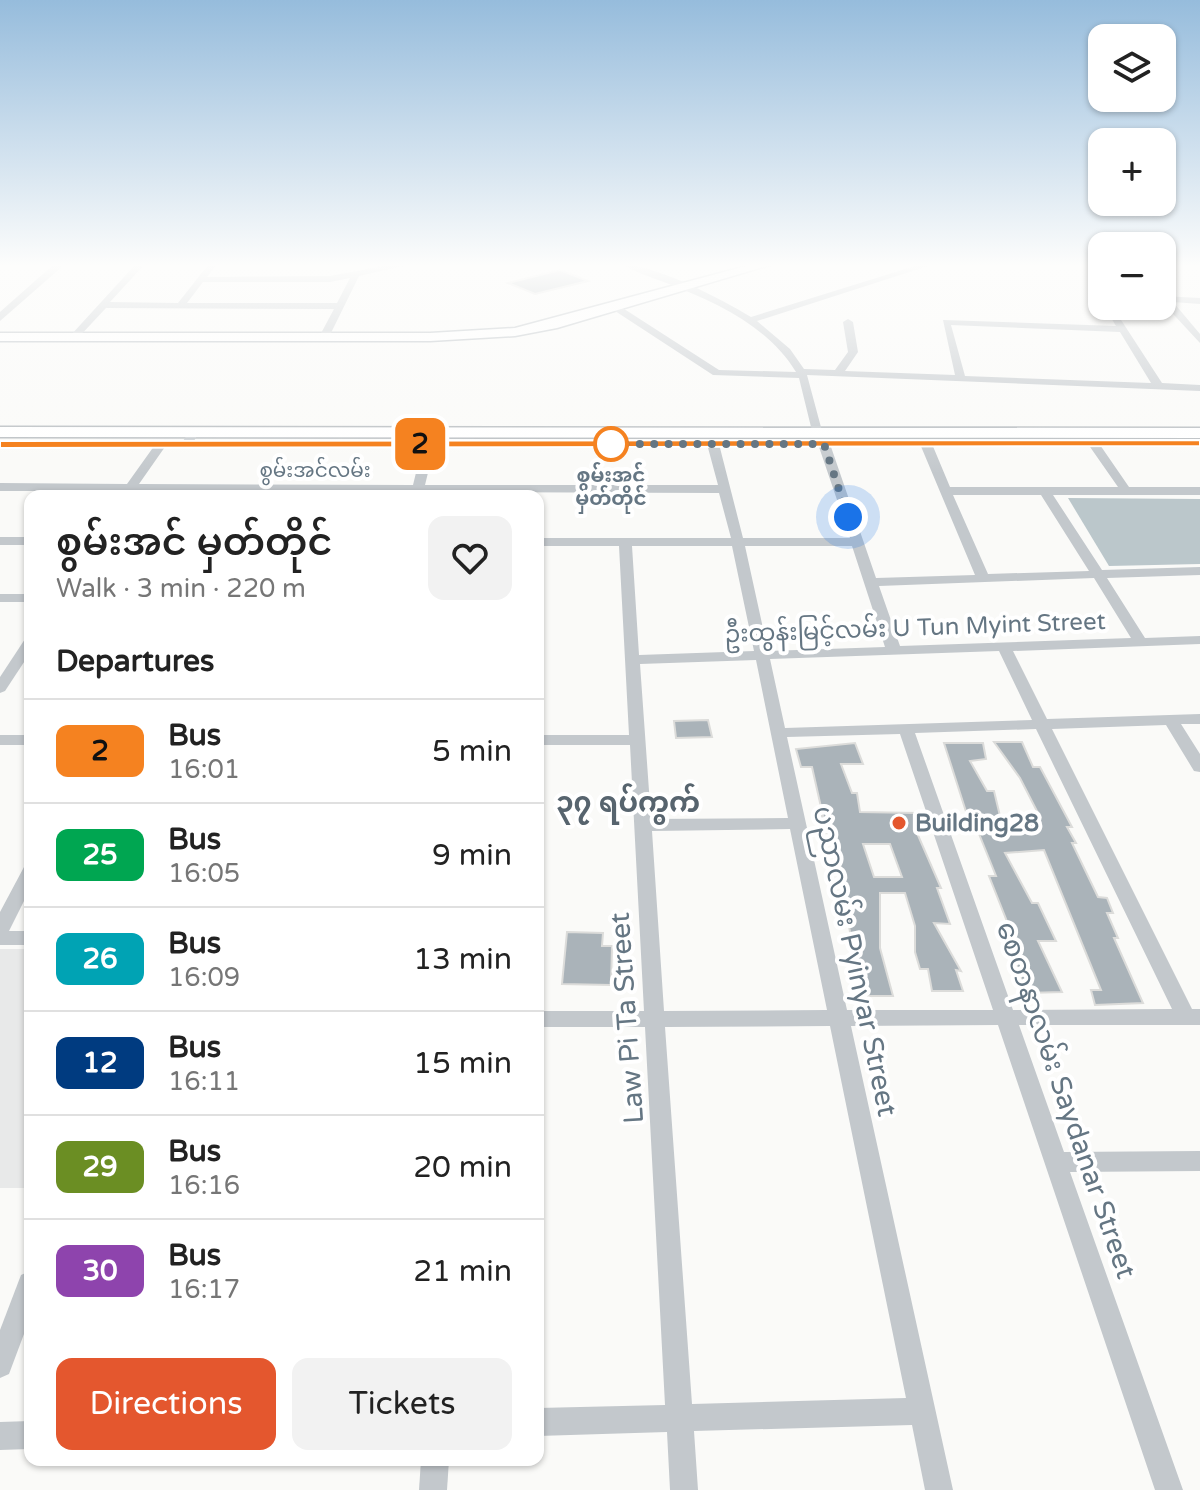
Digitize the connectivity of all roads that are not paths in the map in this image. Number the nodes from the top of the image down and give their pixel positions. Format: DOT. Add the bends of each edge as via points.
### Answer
graph roads {
  1 [pos="76,335"];
  2 [pos="418,335"];
  3 [pos="658,335"];
  4 [pos="765,335"];
  5 [pos="850,335"];
  6 [pos="949,335"];
  7 [pos="1126,335"];
  8 [pos="0,337"];
  9 [pos="74,337"];
  10 [pos="324,337"];
  11 [pos="801,373"];
  12 [pos="838,373"];
  13 [pos="961,378"];
  14 [pos="1159,387"];
  15 [pos="1200,388"];
  16 [pos="0,432"];
  17 [pos="1200,433"];
  18 [pos="680,437"];
  19 [pos="820,437"];
  20 [pos="191,438"];
  21 [pos="1200,443"];
  22 [pos="0,444"];
  23 [pos="161,444"];
  24 [pos="429,444"];
  25 [pos="713,444"];
  26 [pos="926,444"];
  27 [pos="1094,444"];
  28 [pos="0,487"];
  29 [pos="725,489"];
  30 [pos="76,490"];
  31 [pos="128,490"];
  32 [pos="418,490"];
  33 [pos="544,491"];
  34 [pos="945,491"];
  35 [pos="1045,491"];
  36 [pos="1126,491"];
  37 [pos="1200,491"];
  38 [pos="0,541"];
  39 [pos="24,541"];
  40 [pos="544,542"];
  41 [pos="625,542"];
  42 [pos="738,542"];
  43 [pos="856,542"];
  44 [pos="1200,571"];
  45 [pos="1098,575"];
  46 [pos="983,578"];
  47 [pos="870,582"];
  48 [pos="0,598"];
  49 [pos="24,598"];
  50 [pos="1200,640"];
  51 [pos="1141,642"];
  52 [pos="1004,647"];
  53 [pos="24,651"];
  54 [pos="894,651"];
  55 [pos="761,655"];
  56 [pos="0,659"];
  57 [pos="18,660"];
  58 [pos="632,660"];
  59 [pos="0,688"];
  60 [pos="1200,719"];
  61 [pos="1171,720"];
  62 [pos="1042,725"];
  63 [pos="906,729"];
  64 [pos="777,733"];
  65 [pos="0,740"];
  66 [pos="24,740"];
  67 [pos="544,740"];
  68 [pos="638,740"];
  69 [pos="1200,767"];
  70 [pos="797,823"];
  71 [pos="643,825"];
  72 [pos="24,883"];
  73 [pos="0,930"];
  74 [pos="0,938"];
  75 [pos="24,938"];
  76 [pos="1193,1017"];
  77 [pos="1006,1018"];
  78 [pos="544,1019"];
  79 [pos="838,1019"];
  80 [pos="655,1020"];
  81 [pos="1200,1161"];
  82 [pos="1056,1162"];
  83 [pos="24,1299"];
  84 [pos="0,1365"];
  85 [pos="922,1411"];
  86 [pos="680,1418"];
  87 [pos="544,1422"];
  88 [pos="24,1435"];
  89 [pos="0,1436"];
  90 [pos="435,1466"];
  91 [pos="433,1490"];
  92 [pos="684,1490"];
  93 [pos="939,1490"];
  94 [pos="1169,1490"];
  1 -- 9 [label="street"];
  2 -- 10 [label="main road"];
  3 -- 11 [label="street" via="717,373"];
  4 -- 11 [label="street"];
  5 -- 12 [label="street" via="853,352"];
  6 -- 13 [label="street"];
  7 -- 14 [label="street"];
  8 -- 9 [label="main road"];
  9 -- 10 [label="main road"];
  11 -- 12 [label="street"];
  11 -- 19 [label="street"];
  12 -- 13 [label="street"];
  13 -- 14 [label="street"];
  14 -- 15 [label="street"];
  16 -- 20 [label="main road"];
  17 -- 19 [label="main road"];
  18 -- 19 [label="main road"];
  18 -- 20 [label="main road"];
  18 -- 24 [label="main road"];
  18 -- 25 [label="main road"];
  19 -- 25 [label="main road"];
  19 -- 26 [label="main road"];
  19 -- 43 [label="street"];
  20 -- 23 [label="main road"];
  20 -- 24 [label="main road"];
  21 -- 27 [label="main road"];
  22 -- 23 [label="main road"];
  23 -- 31 [label="street"];
  24 -- 32 [label="street"];
  25 -- 29 [label="street, ပညာလမ်း Pyinyar Street"];
  26 -- 27 [label="main road"];
  26 -- 34 [label="street"];
  27 -- 36 [label="street"];
  28 -- 30 [label="street, စွမ်းအင်လမ်း"];
  29 -- 33 [label="street, စွမ်းအင်လမ်း"];
  29 -- 42 [label="street, ပညာလမ်း Pyinyar Street"];
  34 -- 35 [label="street"];
  34 -- 46 [label="street"];
  35 -- 36 [label="street"];
  35 -- 45 [label="street"];
  36 -- 37 [label="street"];
  38 -- 39 [label="street"];
  40 -- 41 [label="street"];
  41 -- 42 [label="street"];
  41 -- 58 [label="street, Law Pi Ta Street"];
  42 -- 43 [label="street"];
  42 -- 55 [label="street, ပညာလမ်း Pyinyar Street"];
  43 -- 47 [label="street"];
  44 -- 45 [label="street"];
  45 -- 46 [label="street"];
  45 -- 51 [label="street"];
  46 -- 47 [label="street"];
  47 -- 54 [label="street"];
  48 -- 49 [label="street"];
  50 -- 51 [label="street, ဦးထွန်းမြင့်လမ်း U Tun Myint Street"];
  51 -- 52 [label="street, ဦးထွန်းမြင့်လမ်း U Tun Myint Street"];
  52 -- 54 [label="street, ဦးထွန်းမြင့်လမ်း U Tun Myint Street"];
  52 -- 62 [label="street"];
  53 -- 57 [label="street"];
  54 -- 55 [label="street, ဦးထွန်းမြင့်လမ်း U Tun Myint Street"];
  55 -- 58 [label="street, ဦးထွန်းမြင့်လမ်း U Tun Myint Street"];
  55 -- 64 [label="street, ပညာလမ်း Pyinyar Street"];
  56 -- 57 [label="street"];
  57 -- 59 [label="street"];
  58 -- 68 [label="street, Law Pi Ta Street"];
  60 -- 61 [label="street"];
  61 -- 62 [label="street"];
  61 -- 69 [label="street"];
  62 -- 63 [label="street"];
  62 -- 76 [label="street"];
  63 -- 64 [label="street"];
  63 -- 77 [label="street, စေတနာလမ်း Saydanar Street"];
  64 -- 70 [label="street, ပညာလမ်း Pyinyar Street"];
  65 -- 66 [label="street"];
  67 -- 68 [label="street"];
  68 -- 71 [label="street, Law Pi Ta Street"];
  70 -- 71 [label="street"];
  70 -- 79 [label="street, ပညာလမ်း Pyinyar Street"];
  71 -- 80 [label="street, Law Pi Ta Street"];
  72 -- 73 [label="street"];
  74 -- 75 [label="street"];
  76 -- 77 [label="street"];
  77 -- 79 [label="street"];
  77 -- 82 [label="street, စေတနာလမ်း Saydanar Street"];
  78 -- 80 [label="street"];
  79 -- 80 [label="street"];
  79 -- 85 [label="street, ပညာလမ်း Pyinyar Street"];
  80 -- 86 [label="street, Law Pi Ta Street"];
  81 -- 82 [label="street"];
  82 -- 94 [label="street, စေတနာလမ်း Saydanar Street"];
  83 -- 84 [label="street"];
  85 -- 86 [label="street"];
  85 -- 93 [label="street, ပညာလမ်း Pyinyar Street"];
  86 -- 87 [label="street"];
  86 -- 92 [label="street, Law Pi Ta Street"];
  88 -- 89 [label="street"];
  90 -- 91 [label="street"];
}
